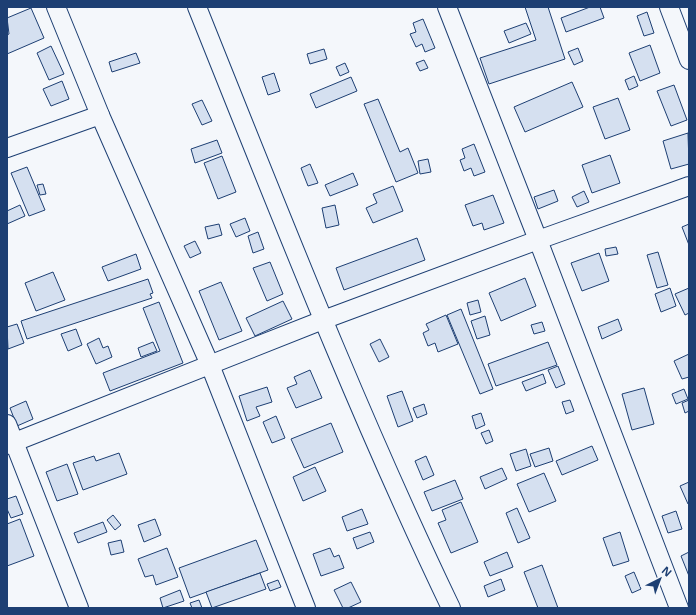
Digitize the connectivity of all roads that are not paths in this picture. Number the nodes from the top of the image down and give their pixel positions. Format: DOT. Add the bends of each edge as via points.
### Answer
graph roads {
  1 [pos="56,7"];
  2 [pos="197,7"];
  3 [pos="447,7"];
  4 [pos="669,7"];
  5 [pos="689,60"];
  6 [pos="100,115"];
  7 [pos="7,148"];
  8 [pos="689,186"];
  9 [pos="538,240"];
  10 [pos="324,320"];
  11 [pos="210,365"];
  12 [pos="7,424"];
  13 [pos="11,444"];
  14 [pos="79,608"];
  15 [pos="306,608"];
  16 [pos="451,608"];
  17 [pos="680,608"];
  1 -- 6 [label="street"];
  2 -- 10 [label="street"];
  3 -- 9 [label="street"];
  4 -- 5 [label="street"];
  6 -- 7 [label="street"];
  6 -- 11 [label="street"];
  8 -- 9 [label="street"];
  9 -- 10 [label="street"];
  9 -- 17 [label="street"];
  10 -- 11 [label="street"];
  10 -- 16 [label="street" via="408,518"];
  11 -- 13 [label="street"];
  11 -- 15 [label="street"];
  12 -- 13 [label="street"];
  13 -- 14 [label="street"];
}
